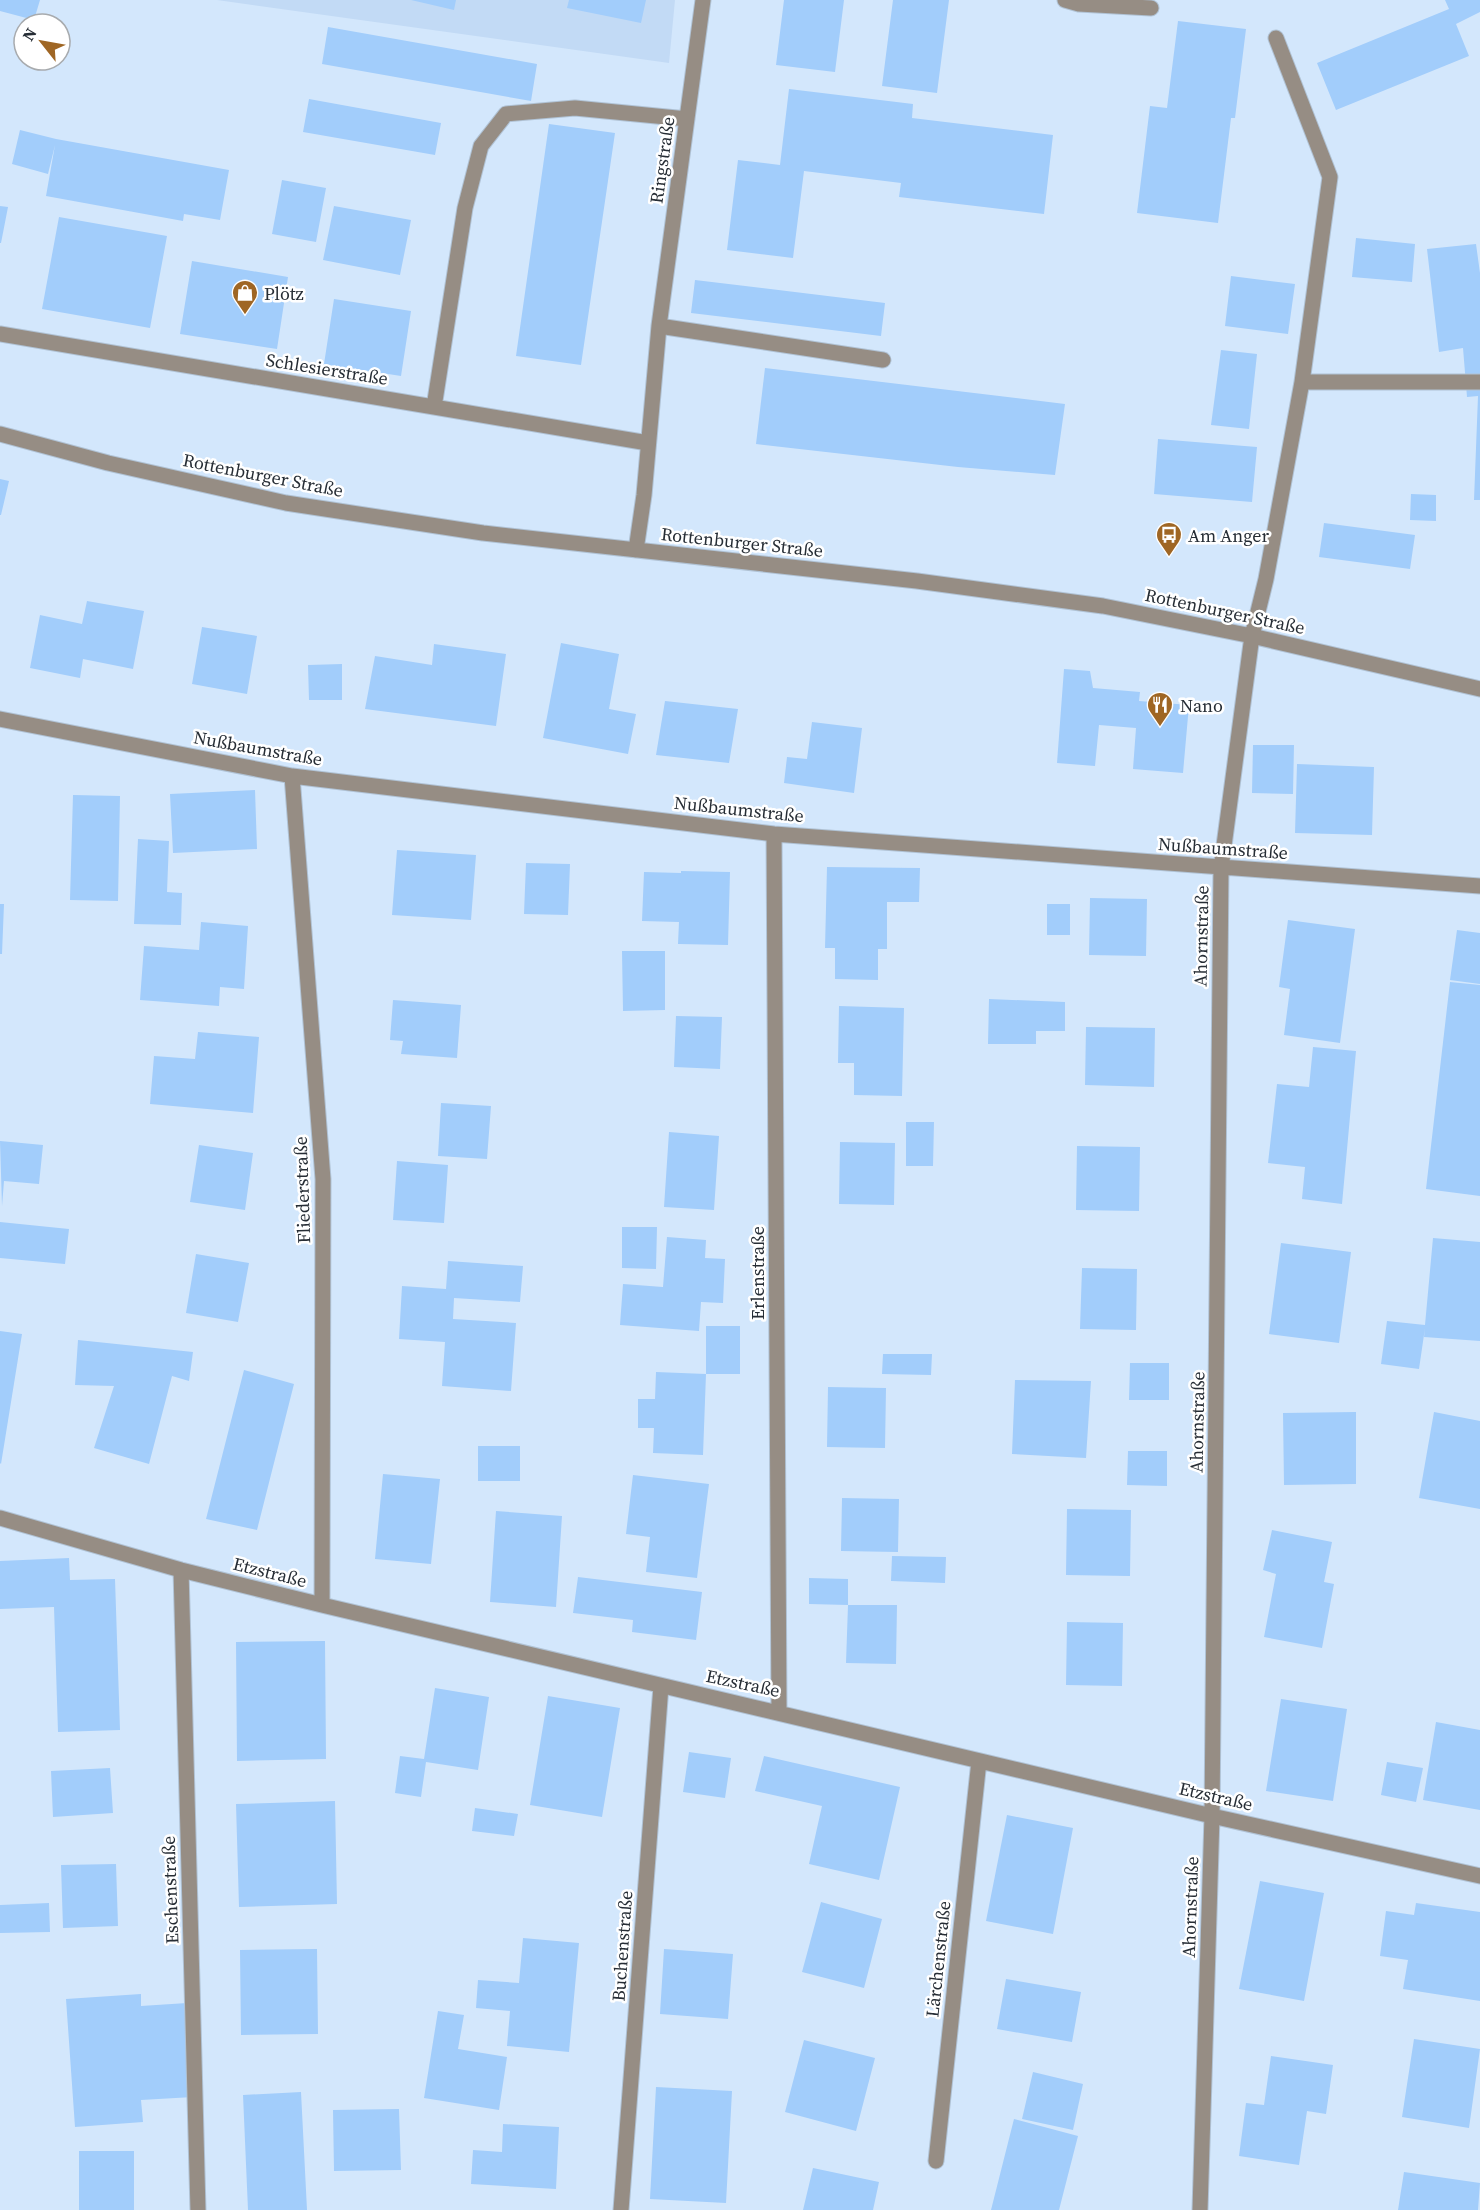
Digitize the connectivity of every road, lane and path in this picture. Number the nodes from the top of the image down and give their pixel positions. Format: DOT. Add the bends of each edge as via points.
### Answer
graph roads {
  1 [pos="703,0"];
  2 [pos="1065,0"];
  3 [pos="1151,8"];
  4 [pos="1276,38"];
  5 [pos="687,119"];
  6 [pos="659,326"];
  7 [pos="0,334"];
  8 [pos="883,360"];
  9 [pos="1302,381"];
  10 [pos="1473,383"];
  11 [pos="434,407"];
  12 [pos="0,434"];
  13 [pos="648,443"];
  14 [pos="636,550"];
  15 [pos="1252,636"];
  16 [pos="1480,690"];
  17 [pos="0,719"];
  18 [pos="292,776"];
  19 [pos="774,834"];
  20 [pos="1221,868"];
  21 [pos="1480,886"];
  22 [pos="0,1518"];
  23 [pos="181,1570"];
  24 [pos="322,1605"];
  25 [pos="661,1686"];
  26 [pos="779,1711"];
  27 [pos="979,1761"];
  28 [pos="1212,1816"];
  29 [pos="1480,1876"];
  30 [pos="936,2161"];
  31 [pos="198,2210"];
  32 [pos="621,2210"];
  33 [pos="1200,2210"];
  1 -- 5 [label="street, Ringstraße"];
  2 -- 3 [label="street"];
  4 -- 9 [label="street" via="1330,177"];
  5 -- 6 [label="street, Ringstraße"];
  5 -- 11 [label="street" via="575,108 506,114 482,146 465,208"];
  6 -- 8 [label="street"];
  6 -- 13 [label="street, Ringstraße"];
  7 -- 11 [label="street, Schlesierstraße"];
  9 -- 10 [label="street"];
  9 -- 15 [label="street"];
  11 -- 13 [label="street, Schlesierstraße"];
  12 -- 14 [label="street, Rottenburger Straße" via="286,503 483,533"];
  13 -- 14 [label="street, Ringstraße"];
  14 -- 15 [label="street, Rottenburger Straße" via="1103,606"];
  15 -- 16 [label="street, Rottenburger Straße"];
  15 -- 20 [label="street, Ahornstraße"];
  17 -- 18 [label="street, Nußbaumstraße"];
  18 -- 19 [label="street, Nußbaumstraße"];
  18 -- 24 [label="street, Fliederstraße" via="323,1179"];
  19 -- 20 [label="street, Nußbaumstraße"];
  19 -- 26 [label="street, Erlenstraße"];
  20 -- 21 [label="street, Nußbaumstraße"];
  20 -- 28 [label="street, Ahornstraße"];
  22 -- 23 [label="street, Etzstraße"];
  23 -- 24 [label="street, Etzstraße"];
  23 -- 31 [label="street, Eschenstraße"];
  24 -- 25 [label="street, Etzstraße"];
  25 -- 26 [label="street, Etzstraße"];
  25 -- 32 [label="street, Buchenstraße"];
  26 -- 27 [label="street, Etzstraße"];
  27 -- 28 [label="street, Etzstraße"];
  27 -- 30 [label="street, Lärchenstraße"];
  28 -- 29 [label="street, Etzstraße"];
  28 -- 33 [label="street, Ahornstraße"];
}
